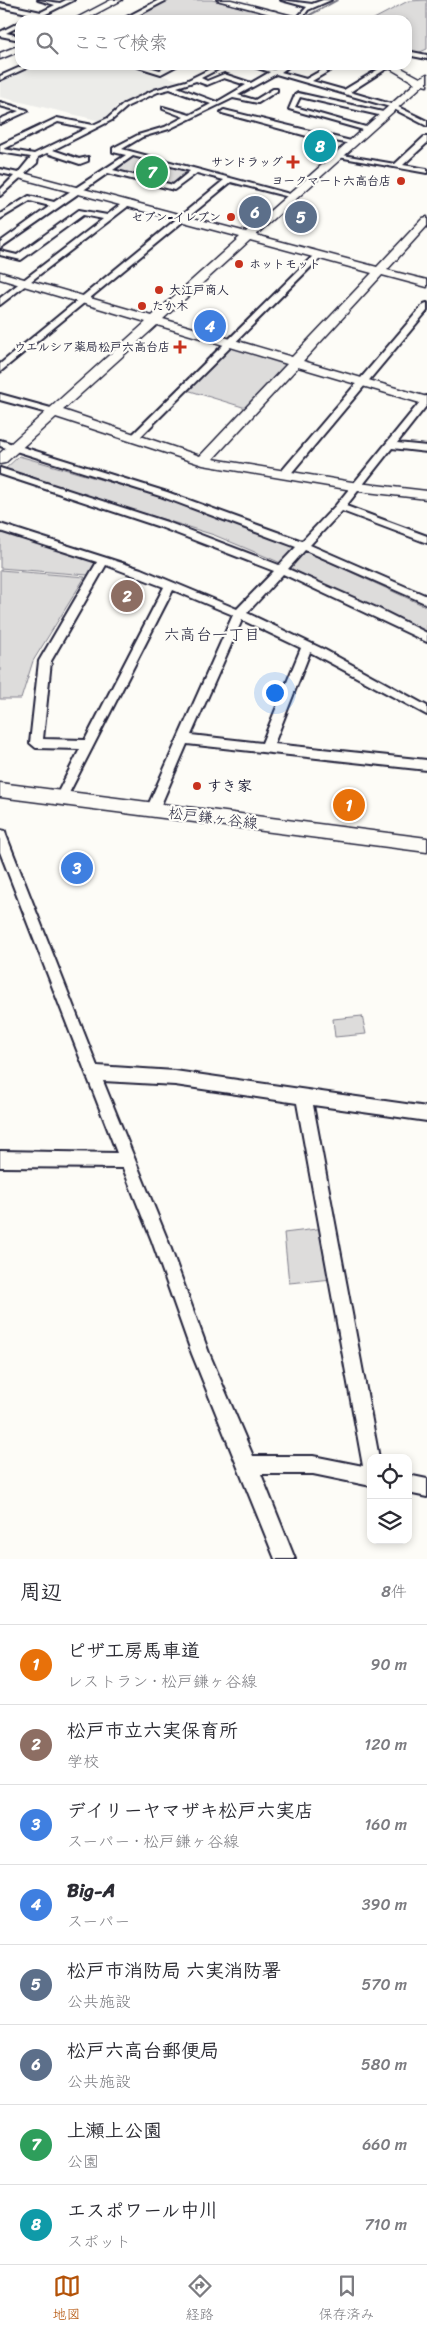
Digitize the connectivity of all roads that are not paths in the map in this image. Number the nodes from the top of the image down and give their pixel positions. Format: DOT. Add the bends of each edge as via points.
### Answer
graph roads {
  1 [pos="40,0"];
  2 [pos="71,0"];
  3 [pos="118,0"];
  4 [pos="164,0"];
  5 [pos="221,0"];
  6 [pos="284,0"];
  7 [pos="328,0"];
  8 [pos="0,5"];
  9 [pos="60,5"];
  10 [pos="312,6"];
  11 [pos="274,12"];
  12 [pos="41,14"];
  13 [pos="87,15"];
  14 [pos="134,15"];
  15 [pos="270,15"];
  16 [pos="285,15"];
  17 [pos="302,15"];
  18 [pos="15,26"];
  19 [pos="15,37"];
  20 [pos="15,50"];
  21 [pos="427,50"];
  22 [pos="412,54"];
  23 [pos="417,55"];
  24 [pos="0,56"];
  25 [pos="427,57"];
  26 [pos="18,70"];
  27 [pos="212,70"];
  28 [pos="269,70"];
  29 [pos="279,70"];
  30 [pos="327,70"];
  31 [pos="381,70"];
  32 [pos="400,70"];
  33 [pos="276,72"];
  34 [pos="0,78"];
  35 [pos="195,78"];
  36 [pos="308,81"];
  37 [pos="425,83"];
  38 [pos="252,85"];
  39 [pos="171,88"];
  40 [pos="275,90"];
  41 [pos="345,92"];
  42 [pos="232,96"];
  43 [pos="0,104"];
  44 [pos="217,104"];
  45 [pos="165,108"];
  46 [pos="388,110"];
  47 [pos="224,112"];
  48 [pos="190,117"];
  49 [pos="0,122"];
  50 [pos="427,124"];
  51 [pos="93,127"];
  52 [pos="367,129"];
  53 [pos="427,139"];
  54 [pos="351,142"];
  55 [pos="0,149"];
  56 [pos="46,150"];
  57 [pos="130,154"];
  58 [pos="35,156"];
  59 [pos="337,156"];
  60 [pos="85,159"];
  61 [pos="397,166"];
  62 [pos="106,170"];
  63 [pos="0,171"];
  64 [pos="195,171"];
  65 [pos="427,171"];
  66 [pos="18,176"];
  67 [pos="229,180"];
  68 [pos="76,190"];
  69 [pos="0,194"];
  70 [pos="292,196"];
  71 [pos="127,204"];
  72 [pos="55,205"];
  73 [pos="0,217"];
  74 [pos="108,218"];
  75 [pos="181,218"];
  76 [pos="427,220"];
  77 [pos="249,236"];
  78 [pos="0,246"];
  79 [pos="0,253"];
  80 [pos="320,255"];
  81 [pos="381,271"];
  82 [pos="0,275"];
  83 [pos="25,282"];
  84 [pos="427,284"];
  85 [pos="84,300"];
  86 [pos="0,302"];
  87 [pos="427,306"];
  88 [pos="154,321"];
  89 [pos="230,343"];
  90 [pos="294,363"];
  91 [pos="0,370"];
  92 [pos="361,383"];
  93 [pos="0,397"];
  94 [pos="426,401"];
  95 [pos="55,412"];
  96 [pos="134,438"];
  97 [pos="0,443"];
  98 [pos="390,445"];
  99 [pos="15,447"];
  100 [pos="427,449"];
  101 [pos="0,460"];
  102 [pos="203,461"];
  103 [pos="0,471"];
  104 [pos="284,475"];
  105 [pos="358,487"];
  106 [pos="427,495"];
  107 [pos="340,507"];
  108 [pos="0,528"];
  109 [pos="427,540"];
  110 [pos="305,545"];
  111 [pos="103,560"];
  112 [pos="282,569"];
  113 [pos="170,586"];
  114 [pos="427,600"];
  115 [pos="239,614"];
  116 [pos="427,638"];
  117 [pos="307,646"];
  118 [pos="427,711"];
  119 [pos="185,739"];
  120 [pos="88,745"];
  121 [pos="266,748"];
  122 [pos="427,766"];
  123 [pos="0,790"];
  124 [pos="61,798"];
  125 [pos="152,810"];
  126 [pos="0,835"];
  127 [pos="427,845"];
  128 [pos="92,1073"];
  129 [pos="304,1097"];
  130 [pos="427,1114"];
  131 [pos="0,1158"];
  132 [pos="128,1161"];
  133 [pos="370,1454"];
  134 [pos="248,1465"];
  135 [pos="367,1476"];
  136 [pos="412,1485"];
  137 [pos="427,1488"];
  138 [pos="285,1559"];
  1 -- 9 [label="street"];
  2 -- 9 [label="street"];
  3 -- 13 [label="street"];
  4 -- 14 [label="street"];
  5 -- 11 [label="street"];
  6 -- 10 [label="street"];
  7 -- 10 [label="street"];
  8 -- 12 [label="street"];
  9 -- 12 [label="street"];
  10 -- 17 [label="street"];
  11 -- 15 [label="street"];
  11 -- 16 [label="street"];
  18 -- 19 [label="street" via="0,34"];
  20 -- 24 [label="street"];
  21 -- 23 [label="street"];
  22 -- 23 [label="street"];
  23 -- 25 [label="street"];
  26 -- 34 [label="street"];
  27 -- 35 [label="street"];
  28 -- 33 [label="street"];
  29 -- 33 [label="street"];
  30 -- 36 [label="street"];
  31 -- 41 [label="street"];
  32 -- 37 [label="street"];
  33 -- 36 [label="street"];
  33 -- 38 [label="street"];
  35 -- 38 [label="street" via="208,83 224,76"];
  35 -- 39 [label="street"];
  36 -- 41 [label="street"];
  37 -- 46 [label="street"];
  38 -- 42 [label="street"];
  39 -- 44 [label="street"];
  39 -- 51 [label="street" via="126,105 110,119"];
  40 -- 42 [label="street" via="256,102"];
  41 -- 46 [label="street"];
  42 -- 44 [label="street"];
  43 -- 49 [label="street" via="25,110"];
  44 -- 48 [label="street"];
  45 -- 48 [label="street"];
  46 -- 50 [label="street"];
  46 -- 52 [label="street"];
  46 -- 52 [label="street" via="298,95 291,108"];
  47 -- 54 [label="street"];
  48 -- 57 [label="street" via="140,136 116,150"];
  51 -- 55 [label="street" via="57,120"];
  51 -- 56 [label="street"];
  52 -- 54 [label="street"];
  53 -- 61 [label="street"];
  54 -- 59 [label="street"];
  55 -- 58 [label="street"];
  56 -- 58 [label="street"];
  56 -- 60 [label="street" via="80,162"];
  57 -- 62 [label="street"];
  57 -- 64 [label="street"];
  58 -- 66 [label="street"];
  59 -- 61 [label="street"];
  59 -- 70 [label="street"];
  61 -- 65 [label="street"];
  62 -- 64 [label="street" via="174,188"];
  62 -- 68 [label="street"];
  63 -- 66 [label="street"];
  64 -- 67 [label="street"];
  66 -- 68 [label="street"];
  66 -- 69 [label="street"];
  67 -- 70 [label="street"];
  67 -- 75 [label="street"];
  68 -- 71 [label="street"];
  68 -- 72 [label="street"];
  70 -- 77 [label="street"];
  71 -- 74 [label="street"];
  71 -- 75 [label="street"];
  72 -- 73 [label="street" via="28,198"];
  72 -- 78 [label="street"];
  74 -- 79 [label="street" via="82,212 18,258"];
  74 -- 83 [label="street"];
  75 -- 77 [label="street"];
  75 -- 85 [label="street"];
  76 -- 81 [label="street"];
  77 -- 80 [label="street"];
  77 -- 88 [label="street"];
  80 -- 81 [label="street"];
  80 -- 89 [label="street"];
  81 -- 84 [label="street"];
  81 -- 90 [label="street"];
  82 -- 83 [label="street"];
  83 -- 85 [label="street"];
  83 -- 86 [label="street"];
  85 -- 88 [label="street"];
  85 -- 91 [label="street"];
  87 -- 92 [label="street"];
  88 -- 89 [label="street"];
  88 -- 95 [label="street"];
  89 -- 90 [label="street"];
  89 -- 96 [label="street"];
  90 -- 92 [label="street"];
  90 -- 102 [label="street"];
  92 -- 94 [label="street"];
  92 -- 104 [label="street"];
  93 -- 95 [label="street"];
  94 -- 98 [label="street"];
  95 -- 96 [label="street"];
  95 -- 99 [label="street"];
  96 -- 102 [label="street"];
  97 -- 99 [label="street"];
  98 -- 100 [label="street"];
  98 -- 105 [label="street"];
  99 -- 101 [label="street"];
  99 -- 110 [label="street" via="194,503"];
  102 -- 104 [label="street"];
  103 -- 112 [label="street" via="170,526"];
  104 -- 105 [label="street"];
  105 -- 106 [label="street"];
  105 -- 107 [label="street"];
  107 -- 109 [label="street"];
  107 -- 110 [label="street"];
  108 -- 111 [label="street"];
  110 -- 112 [label="street"];
  110 -- 114 [label="street"];
  111 -- 113 [label="street"];
  111 -- 120 [label="street" via="45,661 36,743"];
  112 -- 115 [label="street"];
  112 -- 116 [label="street"];
  113 -- 115 [label="street"];
  113 -- 120 [label="street"];
  115 -- 117 [label="street"];
  115 -- 119 [label="street"];
  117 -- 118 [label="street"];
  117 -- 121 [label="street"];
  119 -- 121 [label="street"];
  119 -- 125 [label="street"];
  120 -- 124 [label="street"];
  121 -- 122 [label="street"];
  123 -- 124 [label="street, 松戸鎌ヶ谷線"];
  124 -- 125 [label="street, 松戸鎌ヶ谷線"];
  125 -- 127 [label="street, 松戸鎌ヶ谷線"];
  126 -- 128 [label="street"];
  128 -- 129 [label="street" via="175,1078"];
  128 -- 132 [label="street"];
  129 -- 130 [label="street"];
  129 -- 133 [label="street"];
  131 -- 132 [label="street"];
  132 -- 134 [label="street" via="201,1354"];
  134 -- 135 [label="street" via="314,1465"];
  134 -- 138 [label="street"];
  136 -- 137 [label="street"];
}
